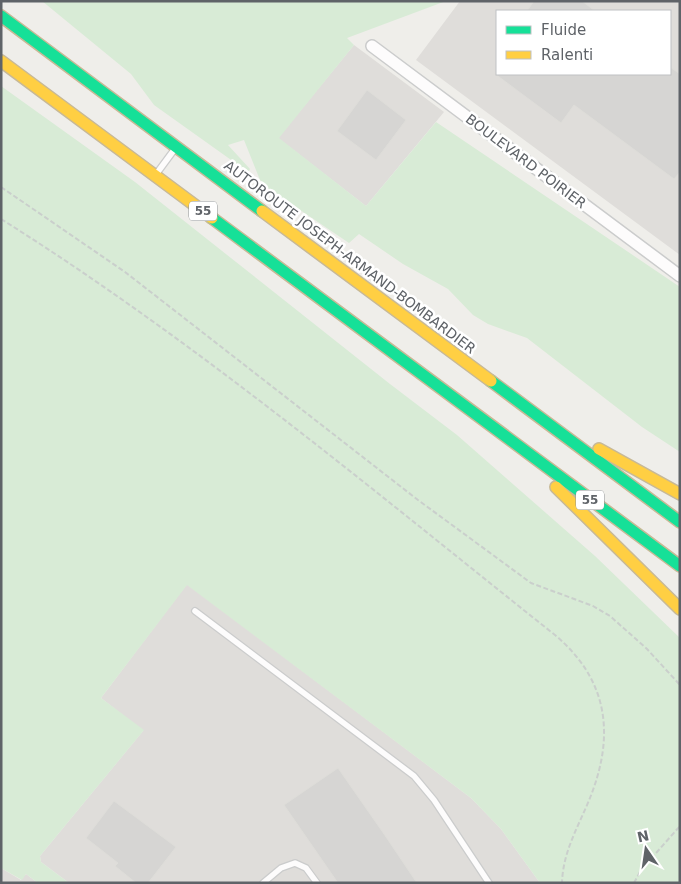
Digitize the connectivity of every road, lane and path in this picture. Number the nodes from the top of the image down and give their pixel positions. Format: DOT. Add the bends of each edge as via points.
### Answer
graph roads {
  1 [pos="1,16"];
  2 [pos="372,46"];
  3 [pos="1,61"];
  4 [pos="177,147"];
  5 [pos="155,175"];
  6 [pos="1,187"];
  7 [pos="1,220"];
  8 [pos="680,276"];
  9 [pos="544,420"];
  10 [pos="501,433"];
  11 [pos="680,494"];
  12 [pos="680,522"];
  13 [pos="680,566"];
  14 [pos="680,609"];
  15 [pos="195,611"];
  16 [pos="680,684"];
  17 [pos="680,826"];
  18 [pos="263,883"];
  19 [pos="317,883"];
  20 [pos="490,883"];
  21 [pos="562,883"];
  22 [pos="634,883"];
  1 -- 4 [label="highway, AUTOROUTE JOSEPH-ARMAND-BOMBARDIER / 55"];
  2 -- 8 [label="street, BOULEVARD POIRIER"];
  3 -- 5 [label="highway, 55"];
  4 -- 5 [label="lane"];
  4 -- 9 [label="highway, AUTOROUTE JOSEPH-ARMAND-BOMBARDIER / 55"];
  5 -- 10 [label="highway, 55"];
  6 -- 16 [label="path" via="125,272 418,500 531,583 594,606 610,616"];
  7 -- 21 [label="path" via="124,302 272,411 556,635 582,662 600,696 604,728 601,763 568,848"];
  9 -- 11 [label="highway"];
  9 -- 12 [label="highway, AUTOROUTE JOSEPH-ARMAND-BOMBARDIER / 55"];
  10 -- 13 [label="highway, 55"];
  10 -- 14 [label="highway"];
  15 -- 20 [label="lane" via="414,776"];
  17 -- 22 [label="path" via="641,870"];
  18 -- 19 [label="lane" via="281,868 295,863 306,868"];
}
